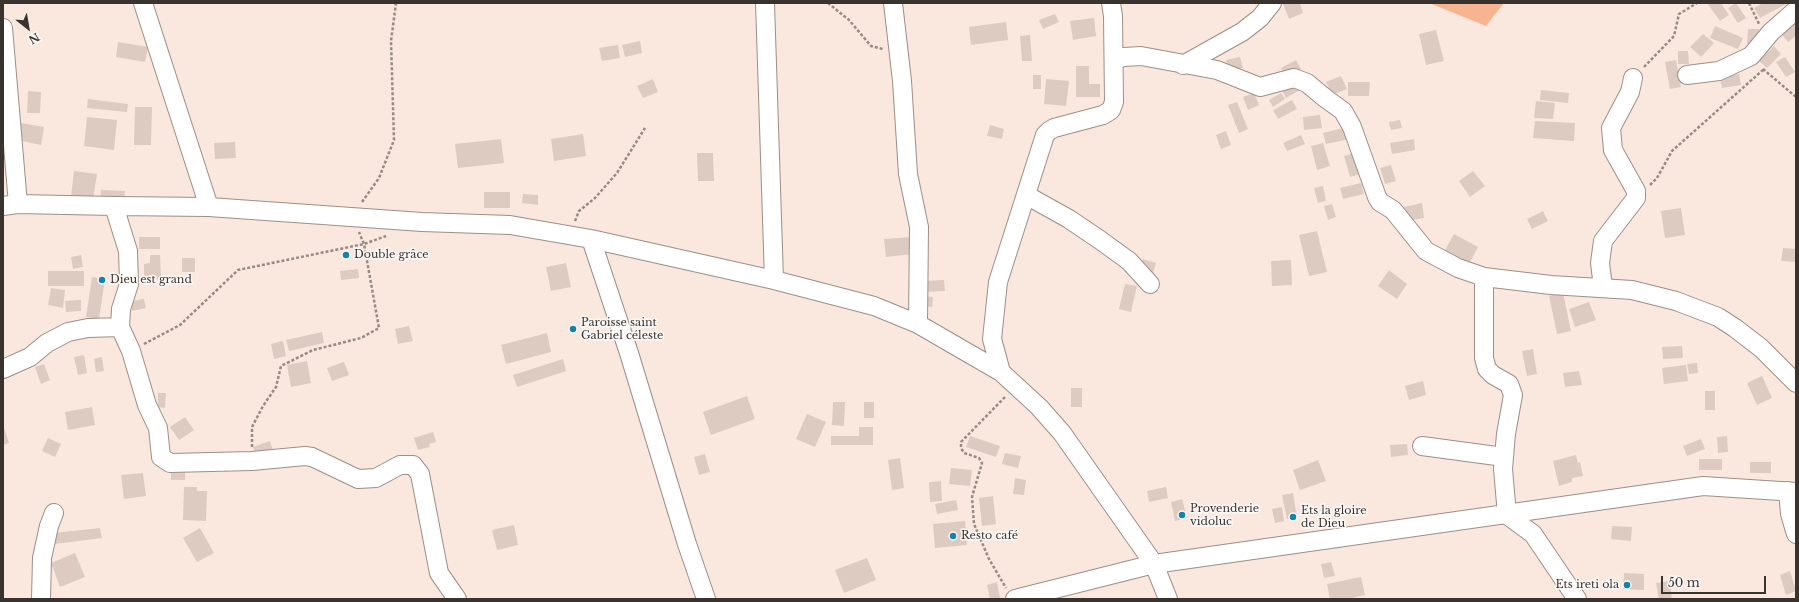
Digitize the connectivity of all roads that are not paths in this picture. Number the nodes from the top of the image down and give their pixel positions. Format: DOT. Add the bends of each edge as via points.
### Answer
graph roads {
  1 [pos="142,3"];
  2 [pos="765,3"];
  3 [pos="893,3"];
  4 [pos="1111,3"];
  5 [pos="1272,3"];
  6 [pos="1796,10"];
  7 [pos="3,28"];
  8 [pos="1114,60"];
  9 [pos="1183,65"];
  10 [pos="1687,75"];
  11 [pos="1633,78"];
  12 [pos="1026,195"];
  13 [pos="11,205"];
  14 [pos="114,206"];
  15 [pos="209,206"];
  16 [pos="591,238"];
  17 [pos="1484,277"];
  18 [pos="774,280"];
  19 [pos="1150,284"];
  20 [pos="1603,287"];
  21 [pos="918,324"];
  22 [pos="120,327"];
  23 [pos="3,369"];
  24 [pos="1001,372"];
  25 [pos="1796,383"];
  26 [pos="1422,446"];
  27 [pos="1504,456"];
  28 [pos="1792,491"];
  29 [pos="1540,510"];
  30 [pos="54,514"];
  31 [pos="1507,515"];
  32 [pos="1533,534"];
  33 [pos="1796,534"];
  34 [pos="1154,564"];
  35 [pos="1011,596"];
  36 [pos="41,599"];
  37 [pos="457,599"];
  38 [pos="706,599"];
  39 [pos="1168,599"];
  40 [pos="1576,599"];
  1 -- 15 [label="street"];
  2 -- 18 [label="street"];
  3 -- 21 [label="street" via="902,81 908,174 919,227"];
  4 -- 8 [label="street"];
  5 -- 9 [label="street" via="1260,18 1242,32"];
  6 -- 10 [label="street" via="1771,32 1757,63"];
  7 -- 13 [label="street"];
  8 -- 9 [label="street" via="1140,56"];
  8 -- 12 [label="street" via="1114,102 1111,110 1103,115 1049,130 1045,135"];
  9 -- 17 [label="street" via="1217,70 1260,87 1294,78 1307,82 1343,111 1352,127 1372,188 1380,202 1393,210 1426,251 1458,268"];
  11 -- 20 [label="street" via="1630,92 1611,128 1613,150 1636,191 1636,198 1603,241 1600,263"];
  12 -- 19 [label="street" via="1100,240 1129,261"];
  12 -- 24 [label="street" via="998,282 992,339"];
  13 -- 14 [label="street"];
  14 -- 15 [label="street"];
  14 -- 22 [label="street" via="128,251 129,284 121,309"];
  15 -- 16 [label="street" via="354,218 510,225"];
  16 -- 18 [label="street"];
  16 -- 38 [label="street"];
  17 -- 20 [label="street" via="1551,285"];
  17 -- 27 [label="street" via="1484,358 1487,370 1509,384 1513,395"];
  18 -- 21 [label="street" via="874,306"];
  20 -- 25 [label="street" via="1632,290 1669,299 1718,317 1761,348"];
  21 -- 24 [label="street"];
  22 -- 23 [label="street" via="88,328 68,332 30,357"];
  22 -- 37 [label="street" via="131,351 147,405 158,428 161,457 164,461 252,461 305,456 358,479 376,478 400,465 413,465 420,474 439,573"];
  24 -- 34 [label="street" via="1039,407 1062,433"];
  26 -- 27 [label="street"];
  27 -- 31 [label="street"];
  28 -- 29 [label="street" via="1703,486"];
  28 -- 33 [label="street" via="1790,514"];
  29 -- 31 [label="street"];
  29 -- 32 [label="street"];
  30 -- 36 [label="street" via="42,558"];
  31 -- 32 [label="street"];
  31 -- 34 [label="street"];
  32 -- 40 [label="street"];
  34 -- 35 [label="street"];
  34 -- 39 [label="street"];
}
